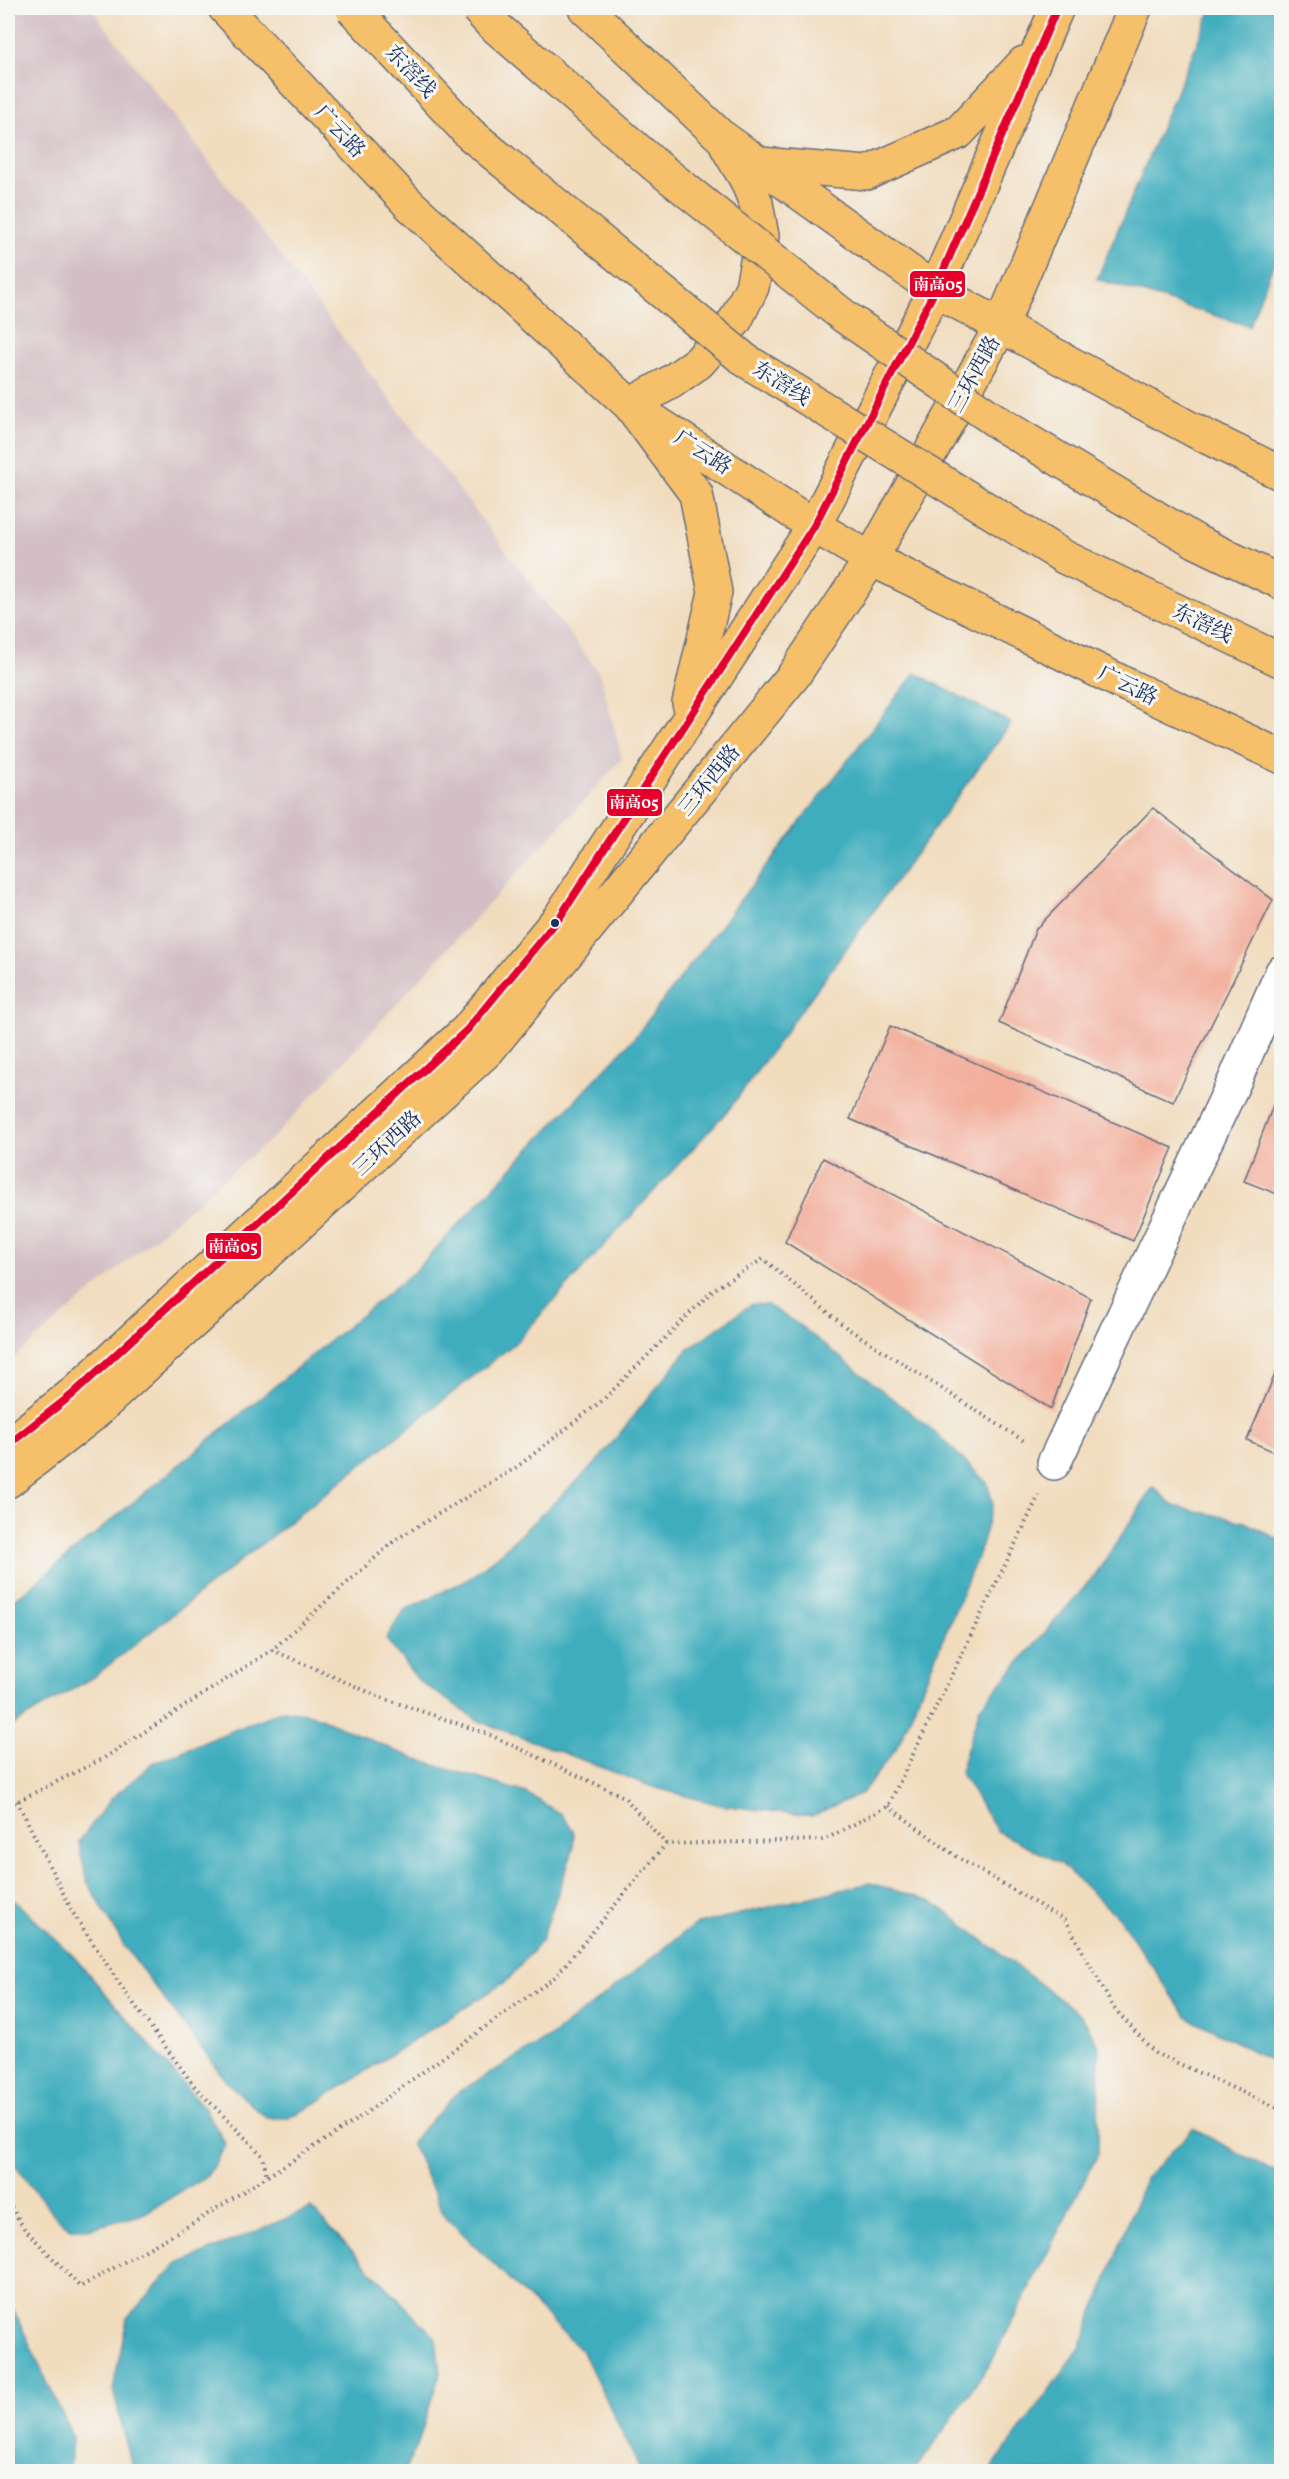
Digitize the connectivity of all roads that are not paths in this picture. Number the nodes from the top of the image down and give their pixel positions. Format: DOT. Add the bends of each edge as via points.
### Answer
graph roads {
  1 [pos="225,8"];
  2 [pos="352,8"];
  3 [pos="477,8"];
  4 [pos="585,8"];
  5 [pos="1056,8"];
  6 [pos="1135,8"];
  7 [pos="1040,47"];
  8 [pos="719,135"];
  9 [pos="760,164"];
  10 [pos="935,290"];
  11 [pos="1001,326"];
  12 [pos="630,405"];
  13 [pos="1281,474"];
  14 [pos="814,526"];
  15 [pos="871,559"];
  16 [pos="1281,583"];
  17 [pos="1281,661"];
  18 [pos="685,725"];
  19 [pos="1281,757"];
  20 [pos="1281,972"];
  21 [pos="8,1445"];
  22 [pos="1054,1463"];
  23 [pos="8,1481"];
  1 -- 12 [label="main road, 广云路" via="409,204"];
  2 -- 17 [label="main road, 东滘线, bridge" via="470,134 745,360 1064,557"];
  3 -- 16 [label="main road, bridge" via="655,165 845,317 1015,434 1197,542"];
  4 -- 8 [label="main road"];
  5 -- 7 [label="main road, 三环西路"];
  6 -- 11 [label="main road, 三环西路"];
  7 -- 9 [label="main road" via="959,132 867,173"];
  7 -- 10 [label="main road, 三环西路"];
  8 -- 9 [label="main road"];
  8 -- 12 [label="main road" via="746,178 756,203 762,236 752,287 735,321 699,362"];
  9 -- 10 [label="main road"];
  10 -- 11 [label="main road"];
  10 -- 14 [label="main road, 三环西路"];
  11 -- 13 [label="main road"];
  11 -- 15 [label="main road, 三环西路"];
  12 -- 14 [label="main road, 广云路"];
  12 -- 18 [label="main road" via="696,494 715,592"];
  14 -- 15 [label="main road, 广云路"];
  14 -- 18 [label="main road, 三环西路"];
  15 -- 19 [label="main road, 广云路"];
  15 -- 23 [label="main road, 三环西路" via="795,675 488,1050 91,1416"];
  18 -- 21 [label="main road, 三环西路" via="560,917 467,1030 73,1394"];
  20 -- 22 [label="lane" via="1234,1082"];
}
